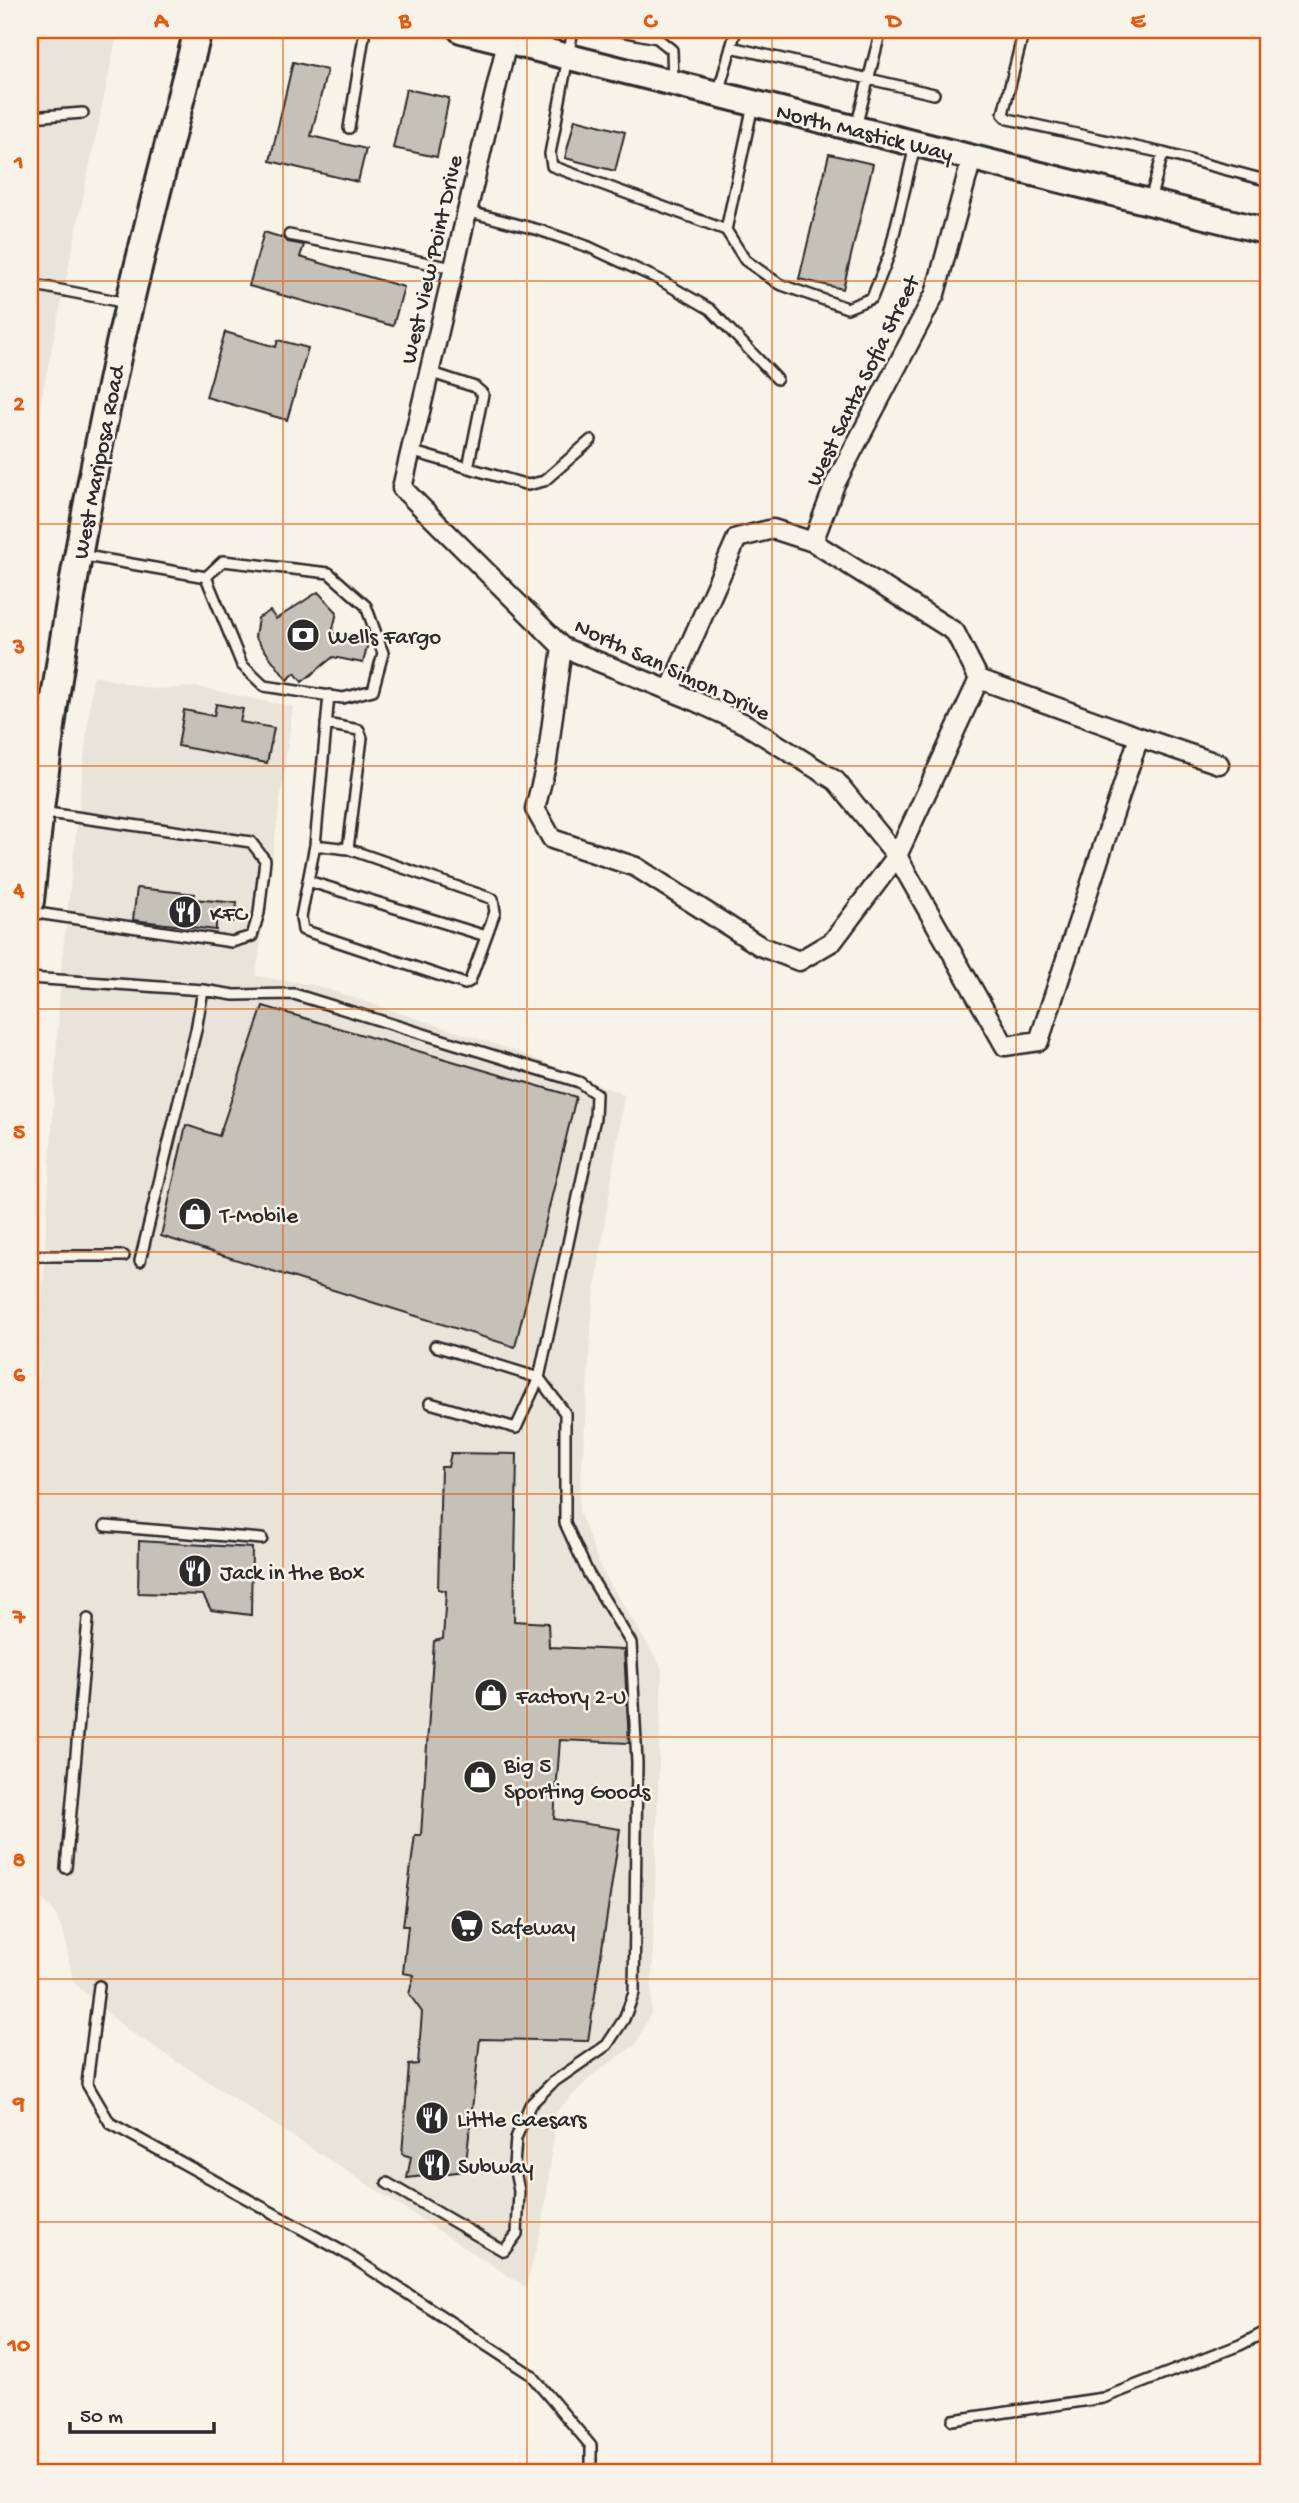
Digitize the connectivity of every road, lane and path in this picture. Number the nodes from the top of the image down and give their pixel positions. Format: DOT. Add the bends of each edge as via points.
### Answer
graph roads {
  1 [pos="198,30"];
  2 [pos="365,30"];
  3 [pos="461,30"];
  4 [pos="573,30"];
  5 [pos="616,30"];
  6 [pos="736,30"];
  7 [pos="881,30"];
  8 [pos="1024,30"];
  9 [pos="507,42"];
  10 [pos="732,47"];
  11 [pos="566,57"];
  12 [pos="868,80"];
  13 [pos="674,84"];
  14 [pos="934,94"];
  15 [pos="718,95"];
  16 [pos="754,104"];
  17 [pos="83,113"];
  18 [pos="30,117"];
  19 [pos="349,128"];
  20 [pos="855,129"];
  21 [pos="916,144"];
  22 [pos="1163,153"];
  23 [pos="972,158"];
  24 [pos="1269,181"];
  25 [pos="1149,202"];
  26 [pos="466,211"];
  27 [pos="1268,225"];
  28 [pos="726,230"];
  29 [pos="289,235"];
  30 [pos="453,268"];
  31 [pos="40,286"];
  32 [pos="130,304"];
  33 [pos="429,372"];
  34 [pos="776,379"];
  35 [pos="591,440"];
  36 [pos="410,451"];
  37 [pos="468,468"];
  38 [pos="402,488"];
  39 [pos="813,542"];
  40 [pos="78,555"];
  41 [pos="206,577"];
  42 [pos="562,647"];
  43 [pos="979,679"];
  44 [pos="670,690"];
  45 [pos="329,695"];
  46 [pos="327,724"];
  47 [pos="1139,737"];
  48 [pos="1219,764"];
  49 [pos="38,812"];
  50 [pos="315,845"];
  51 [pos="348,849"];
  52 [pos="897,856"];
  53 [pos="308,881"];
  54 [pos="30,901"];
  55 [pos="30,912"];
  56 [pos="486,936"];
  57 [pos="30,978"];
  58 [pos="203,990"];
  59 [pos="30,1256"];
  60 [pos="124,1256"];
  61 [pos="140,1261"];
  62 [pos="435,1346"];
  63 [pos="539,1378"];
  64 [pos="430,1403"];
  65 [pos="105,1526"];
  66 [pos="262,1539"];
  67 [pos="88,1619"];
  68 [pos="66,1867"];
  69 [pos="99,1986"];
  70 [pos="387,2183"];
  71 [pos="1269,2330"];
  72 [pos="953,2420"];
  73 [pos="591,2473"];
  1 -- 32 [label="main road, West Mariposa Road"];
  2 -- 19 [label="lane"];
  3 -- 9 [label="street, North Mastick Way"];
  4 -- 11 [label="lane"];
  5 -- 13 [label="lane" via="657,38 672,50"];
  6 -- 10 [label="lane"];
  7 -- 12 [label="lane"];
  8 -- 22 [label="lane" via="1003,114 1008,119"];
  9 -- 11 [label="street, North Mastick Way"];
  9 -- 26 [label="street, West View Point Drive"];
  10 -- 12 [label="lane"];
  10 -- 15 [label="lane"];
  11 -- 13 [label="street, North Mastick Way"];
  11 -- 28 [label="lane" via="550,154 552,166"];
  12 -- 14 [label="lane"];
  12 -- 20 [label="lane"];
  13 -- 15 [label="street, North Mastick Way"];
  15 -- 16 [label="street, North Mastick Way"];
  16 -- 20 [label="street, North Mastick Way"];
  16 -- 28 [label="lane"];
  17 -- 18 [label="lane"];
  20 -- 21 [label="street, North Mastick Way"];
  21 -- 23 [label="street, North Mastick Way"];
  21 -- 28 [label="lane" via="890,256 872,298 847,308 779,284 745,260"];
  22 -- 24 [label="lane"];
  22 -- 25 [label="lane"];
  23 -- 25 [label="street, North Mastick Way"];
  23 -- 39 [label="street, West Santa Sofia Street" via="934,294 835,484"];
  25 -- 27 [label="street, North Mastick Way"];
  26 -- 30 [label="street, West View Point Drive"];
  26 -- 34 [label="lane" via="589,247 658,279 710,309"];
  29 -- 30 [label="lane"];
  30 -- 33 [label="street, West View Point Drive"];
  31 -- 32 [label="lane"];
  32 -- 40 [label="main road, West Mariposa Road"];
  33 -- 36 [label="street, West View Point Drive"];
  33 -- 37 [label="lane" via="483,394"];
  35 -- 37 [label="lane" via="544,481 528,485"];
  36 -- 37 [label="lane"];
  36 -- 38 [label="street, West View Point Drive"];
  38 -- 42 [label="street, North San Simon Drive"];
  39 -- 43 [label="street" via="955,632"];
  39 -- 44 [label="street" via="773,528 737,538"];
  40 -- 41 [label="lane"];
  40 -- 49 [label="main road, West Mariposa Road"];
  41 -- 45 [label="lane" via="242,665 264,686"];
  41 -- 45 [label="lane" via="223,561 329,573 366,606 383,653 373,690 343,698"];
  42 -- 44 [label="street, North San Simon Drive"];
  42 -- 52 [label="street" via="547,761 535,809 552,839 636,867 760,946 799,961 832,941"];
  43 -- 47 [label="street"];
  43 -- 52 [label="street"];
  44 -- 52 [label="street, North San Simon Drive" via="745,724 836,781"];
  45 -- 46 [label="lane"];
  46 -- 50 [label="lane"];
  46 -- 51 [label="lane" via="359,730 362,738"];
  47 -- 48 [label="street"];
  47 -- 52 [label="street, North San Simon Drive" via="1039,1041 1005,1046"];
  49 -- 54 [label="main road, West Mariposa Road"];
  49 -- 55 [label="lane" via="251,842 265,860 252,936 232,942"];
  50 -- 51 [label="lane"];
  50 -- 53 [label="lane"];
  51 -- 56 [label="lane" via="494,899 495,912"];
  53 -- 56 [label="lane"];
  53 -- 56 [label="lane" via="303,930 465,984"];
  57 -- 58 [label="lane"];
  58 -- 61 [label="lane"];
  58 -- 63 [label="lane" via="234,995 294,994 579,1082 596,1094 595,1118"];
  59 -- 60 [label="lane"];
  62 -- 63 [label="lane"];
  63 -- 64 [label="lane" via="516,1427"];
  63 -- 70 [label="lane" via="565,1413 565,1524 588,1573 631,1643 638,1763 634,1993 607,2045 551,2084 530,2105 516,2138 517,2234 503,2251"];
  65 -- 66 [label="lane"];
  67 -- 68 [label="lane"];
  69 -- 73 [label="lane" via="86,2084 110,2123 347,2254 530,2374 591,2446"];
  71 -- 72 [label="lane" via="1102,2398"];
}
